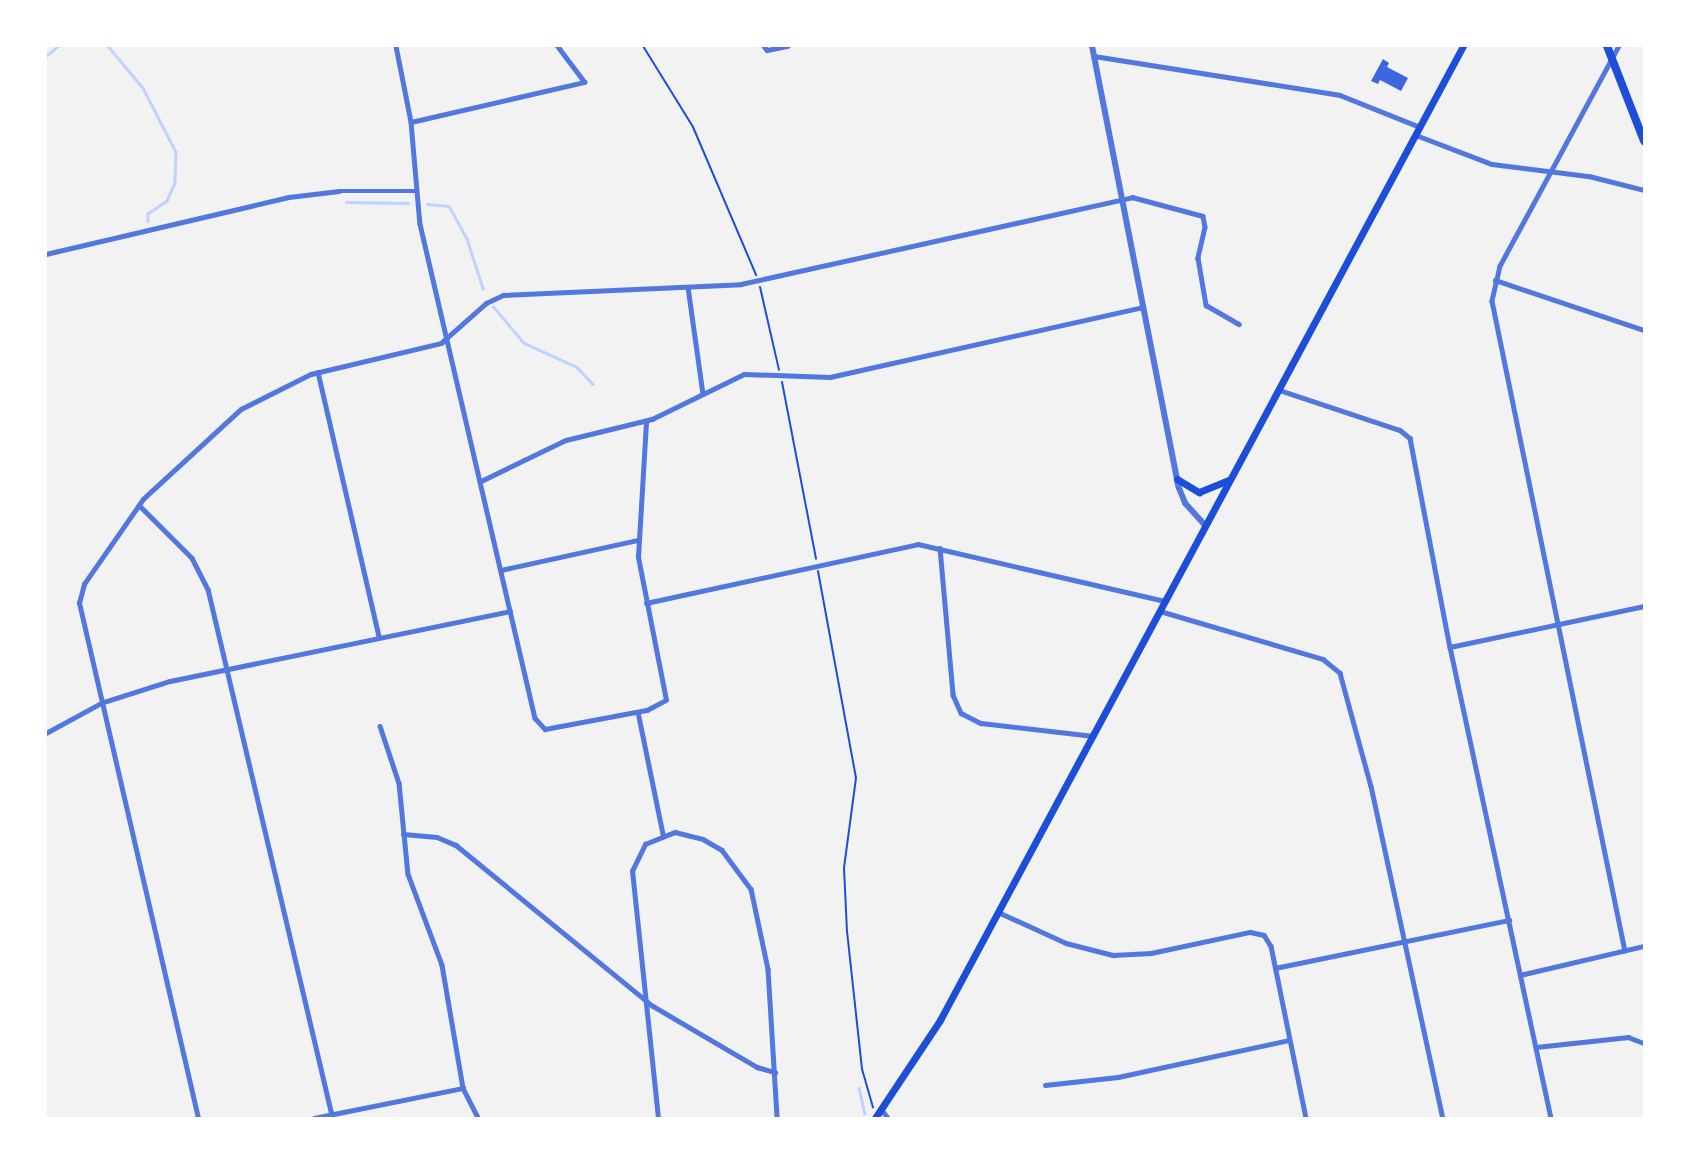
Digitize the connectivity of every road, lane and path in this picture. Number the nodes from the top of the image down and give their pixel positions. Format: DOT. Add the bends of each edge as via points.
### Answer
graph roads {
  1 [pos="396,46"];
  2 [pos="557,46"];
  3 [pos="764,46"];
  4 [pos="788,46"];
  5 [pos="1092,46"];
  6 [pos="1462,46"];
  7 [pos="1607,46"];
  8 [pos="1619,46"];
  9 [pos="1094,56"];
  10 [pos="1613,59"];
  11 [pos="411,122"];
  12 [pos="1420,127"];
  13 [pos="1416,135"];
  14 [pos="1644,141"];
  15 [pos="1554,172"];
  16 [pos="1644,190"];
  17 [pos="416,191"];
  18 [pos="1122,198"];
  19 [pos="46,254"];
  20 [pos="1495,280"];
  21 [pos="688,287"];
  22 [pos="1143,307"];
  23 [pos="1239,324"];
  24 [pos="1644,330"];
  25 [pos="448,340"];
  26 [pos="318,372"];
  27 [pos="1279,390"];
  28 [pos="703,394"];
  29 [pos="646,421"];
  30 [pos="1232,477"];
  31 [pos="1177,479"];
  32 [pos="481,481"];
  33 [pos="139,505"];
  34 [pos="1206,526"];
  35 [pos="638,540"];
  36 [pos="940,548"];
  37 [pos="501,570"];
  38 [pos="1166,601"];
  39 [pos="646,603"];
  40 [pos="1644,606"];
  41 [pos="510,611"];
  42 [pos="1160,611"];
  43 [pos="1556,625"];
  44 [pos="379,637"];
  45 [pos="1450,647"];
  46 [pos="227,669"];
  47 [pos="101,703"];
  48 [pos="638,712"];
  49 [pos="380,726"];
  50 [pos="46,733"];
  51 [pos="1093,736"];
  52 [pos="403,834"];
  53 [pos="663,834"];
  54 [pos="998,912"];
  55 [pos="1509,920"];
  56 [pos="1404,942"];
  57 [pos="1644,946"];
  58 [pos="1625,951"];
  59 [pos="1275,968"];
  60 [pos="1520,975"];
  61 [pos="642,998"];
  62 [pos="1289,1040"];
  63 [pos="1642,1041"];
  64 [pos="1536,1047"];
  65 [pos="775,1072"];
  66 [pos="1045,1085"];
  67 [pos="463,1088"];
  68 [pos="882,1110"];
  69 [pos="331,1115"];
  70 [pos="198,1118"];
  71 [pos="314,1118"];
  72 [pos="478,1118"];
  73 [pos="658,1118"];
  74 [pos="776,1118"];
  75 [pos="875,1118"];
  76 [pos="888,1118"];
  77 [pos="1306,1118"];
  78 [pos="1443,1118"];
  79 [pos="1551,1118"];
  1 -- 11 [label="street"];
  2 -- 11 [label="street" via="584,82"];
  3 -- 4 [label="street" via="767,50"];
  5 -- 9 [label="street"];
  6 -- 12 [label="main road"];
  7 -- 10 [label="main road"];
  8 -- 10 [label="street"];
  9 -- 12 [label="street" via="1346,96"];
  9 -- 18 [label="street"];
  10 -- 14 [label="main road"];
  10 -- 15 [label="street"];
  11 -- 17 [label="street"];
  12 -- 13 [label="main road"];
  13 -- 15 [label="street" via="1492,164"];
  13 -- 27 [label="main road"];
  15 -- 16 [label="street"];
  15 -- 20 [label="street"];
  17 -- 19 [label="street" via="339,191 289,197"];
  17 -- 25 [label="street"];
  18 -- 21 [label="street" via="759,281"];
  18 -- 22 [label="street"];
  18 -- 23 [label="street" via="1140,198 1203,216 1198,257 1204,301 1214,313"];
  20 -- 24 [label="street"];
  20 -- 43 [label="street" via="1493,319"];
  21 -- 25 [label="street" via="503,295 486,303"];
  21 -- 28 [label="street"];
  22 -- 28 [label="street" via="830,377 744,374"];
  22 -- 31 [label="street"];
  25 -- 26 [label="street"];
  25 -- 32 [label="street"];
  26 -- 33 [label="street" via="241,409"];
  26 -- 44 [label="street"];
  27 -- 30 [label="main road"];
  27 -- 45 [label="street" via="1409,436"];
  28 -- 29 [label="street"];
  29 -- 32 [label="street" via="576,436"];
  29 -- 35 [label="street"];
  30 -- 31 [label="main road" via="1199,492"];
  30 -- 34 [label="main road"];
  31 -- 34 [label="street" via="1185,503"];
  32 -- 37 [label="street"];
  33 -- 46 [label="street" via="201,572"];
  33 -- 47 [label="street" via="80,595"];
  34 -- 38 [label="main road"];
  35 -- 37 [label="street"];
  35 -- 39 [label="street"];
  36 -- 38 [label="street"];
  36 -- 39 [label="street" via="908,545"];
  36 -- 51 [label="street" via="953,695 961,713 981,723"];
  37 -- 41 [label="street"];
  38 -- 42 [label="main road"];
  39 -- 48 [label="street" via="666,698 660,706"];
  40 -- 43 [label="street"];
  41 -- 44 [label="street"];
  41 -- 48 [label="street" via="535,718 542,728 552,730"];
  42 -- 51 [label="main road"];
  42 -- 56 [label="street" via="1323,659 1340,673 1371,786"];
  43 -- 45 [label="street"];
  43 -- 58 [label="street"];
  44 -- 46 [label="street"];
  45 -- 55 [label="street"];
  46 -- 47 [label="street"];
  46 -- 69 [label="street"];
  47 -- 50 [label="street"];
  47 -- 70 [label="street"];
  48 -- 53 [label="street"];
  49 -- 52 [label="street" via="398,779"];
  51 -- 54 [label="main road"];
  52 -- 61 [label="street" via="438,837 456,845"];
  52 -- 67 [label="street" via="410,880 443,971"];
  53 -- 61 [label="street" via="642,846 632,871"];
  53 -- 65 [label="street" via="687,833 712,844 732,859 748,883 766,960"];
  54 -- 59 [label="street" via="1066,943 1113,955 1143,954 1257,933 1270,943"];
  54 -- 68 [label="main road" via="933,1033"];
  55 -- 56 [label="street"];
  55 -- 60 [label="street"];
  56 -- 59 [label="street"];
  56 -- 78 [label="street"];
  57 -- 58 [label="street"];
  58 -- 60 [label="street"];
  59 -- 62 [label="street"];
  60 -- 64 [label="street"];
  61 -- 65 [label="street" via="757,1068"];
  61 -- 73 [label="street"];
  62 -- 66 [label="street" via="1118,1077"];
  62 -- 77 [label="street"];
  63 -- 64 [label="street"];
  64 -- 79 [label="street"];
  65 -- 74 [label="street"];
  67 -- 69 [label="street"];
  67 -- 72 [label="street"];
  68 -- 75 [label="main road"];
  68 -- 76 [label="street"];
  69 -- 71 [label="street"];
}
